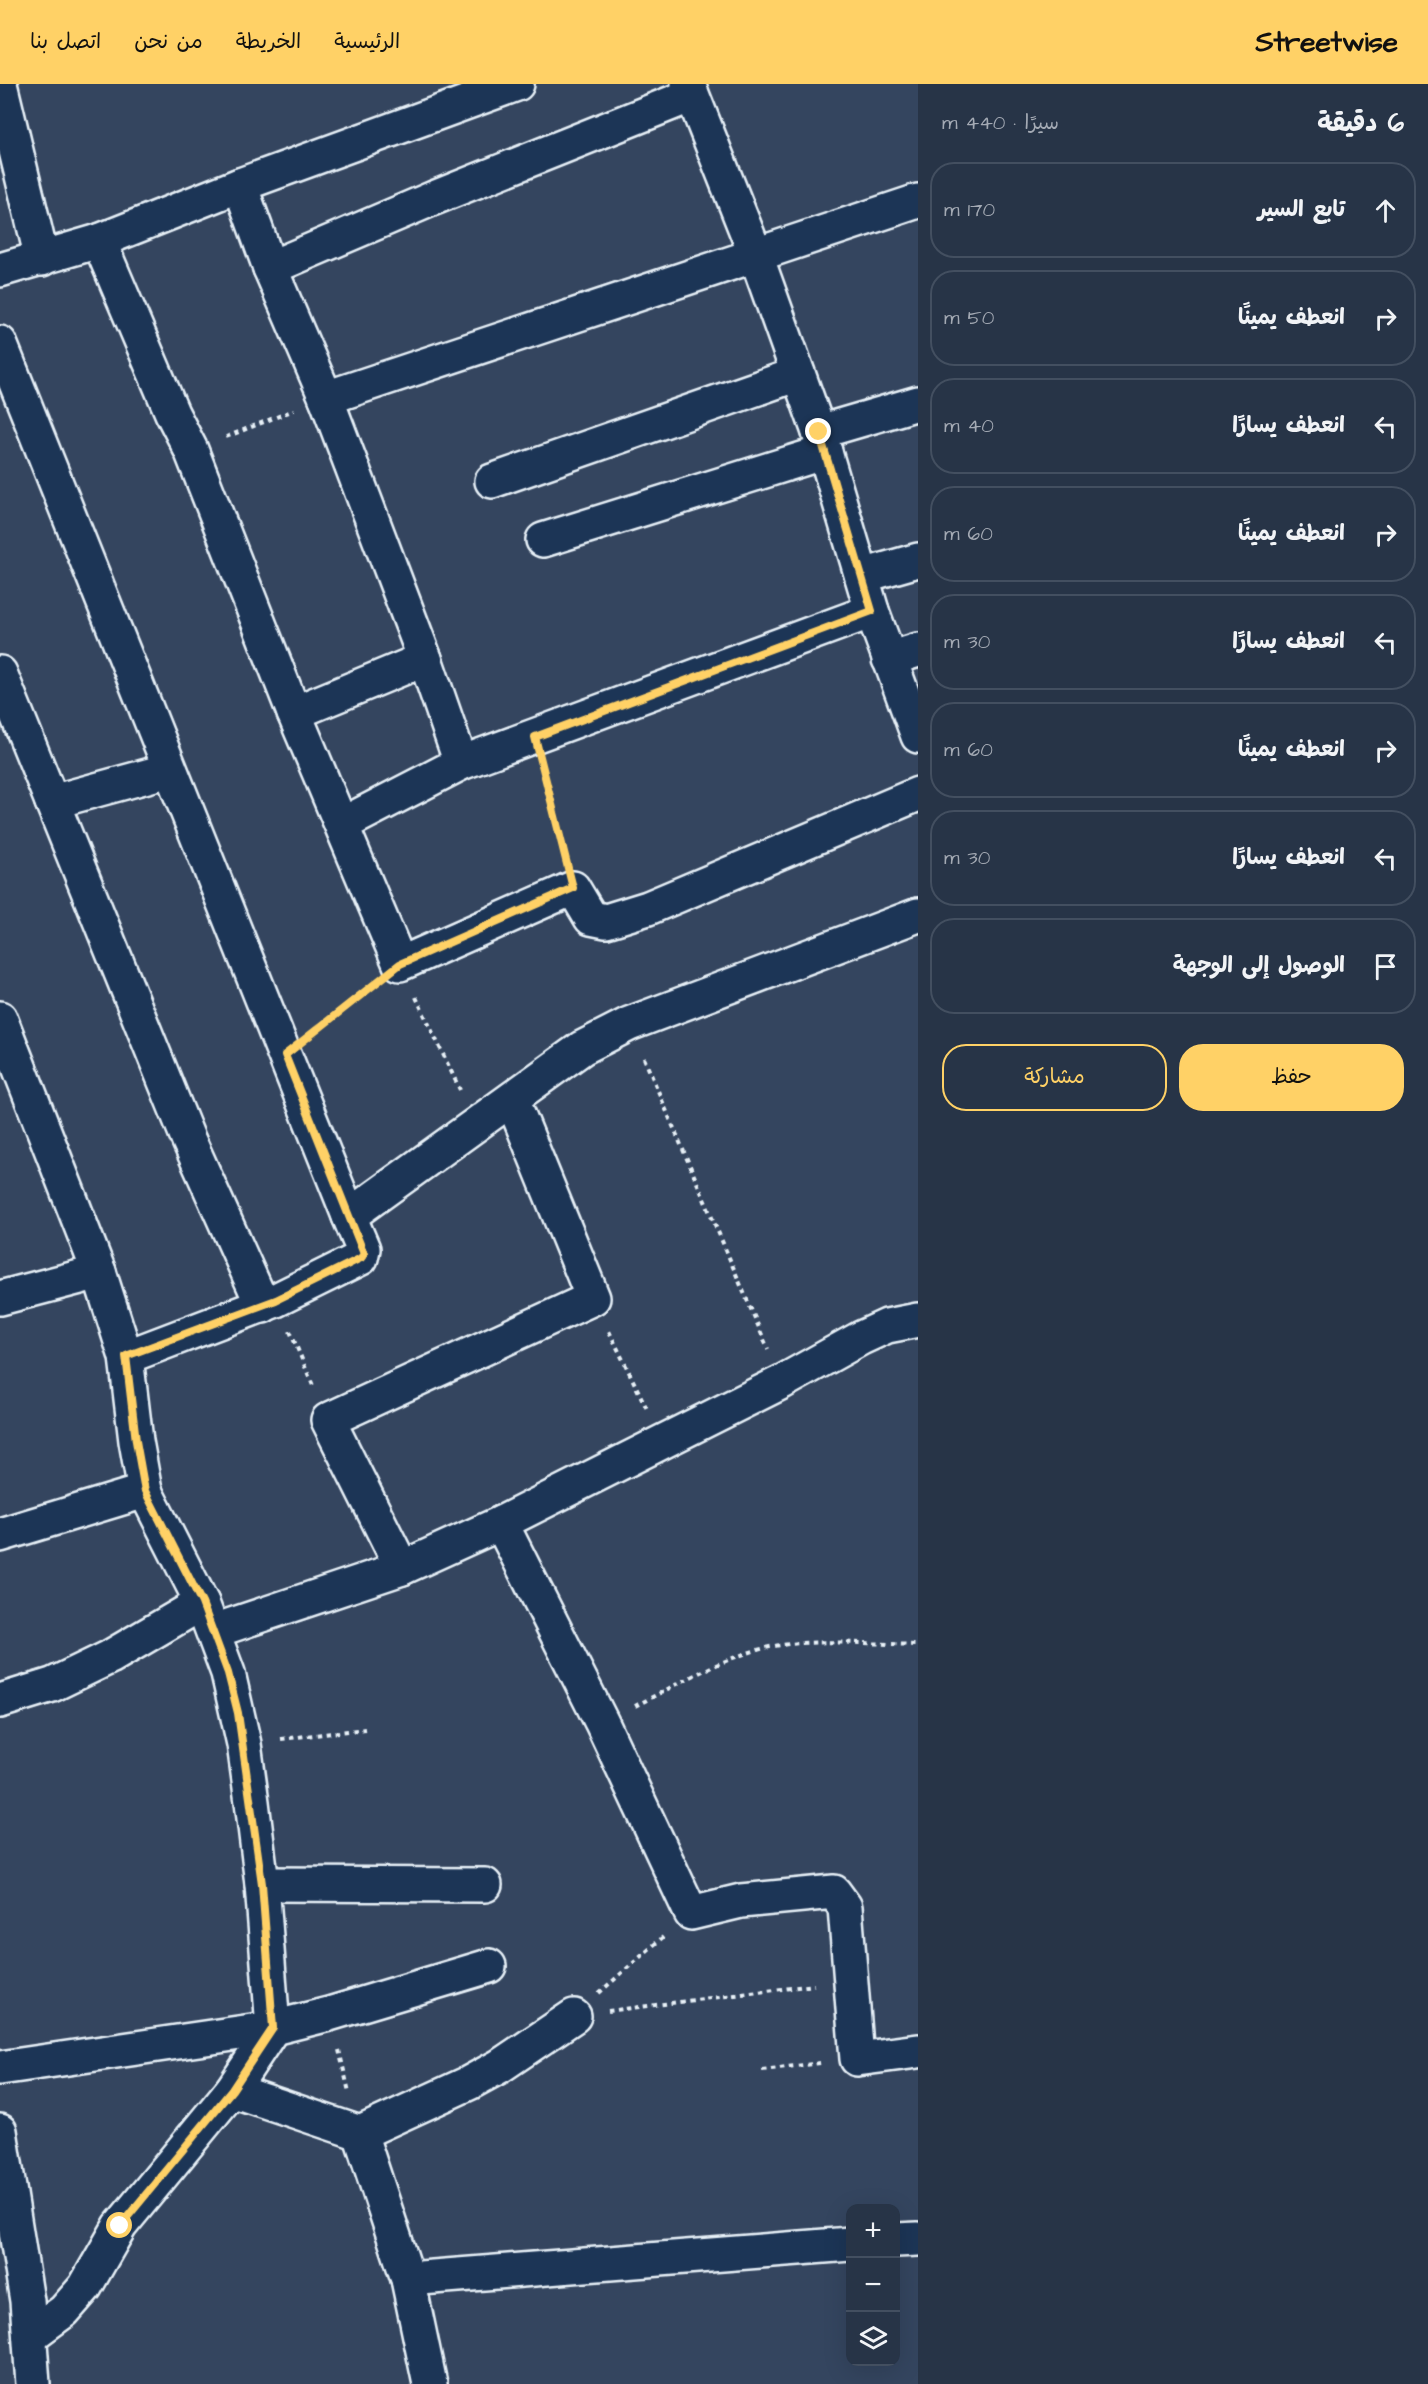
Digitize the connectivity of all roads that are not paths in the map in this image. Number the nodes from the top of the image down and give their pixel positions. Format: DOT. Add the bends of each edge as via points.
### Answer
graph roads {
  1 [pos="0,84"];
  2 [pos="517,84"];
  3 [pos="690,90"];
  4 [pos="240,185"];
  5 [pos="918,201"];
  6 [pos="99,241"];
  7 [pos="755,253"];
  8 [pos="42,259"];
  9 [pos="270,268"];
  10 [pos="0,270"];
  11 [pos="0,343"];
  12 [pos="798,374"];
  13 [pos="326,398"];
  14 [pos="918,403"];
  15 [pos="822,442"];
  16 [pos="492,481"];
  17 [pos="543,540"];
  18 [pos="918,560"];
  19 [pos="862,576"];
  20 [pos="872,611"];
  21 [pos="904,655"];
  22 [pos="425,659"];
  23 [pos="0,672"];
  24 [pos="294,713"];
  25 [pos="918,736"];
  26 [pos="461,763"];
  27 [pos="170,770"];
  28 [pos="918,794"];
  29 [pos="52,802"];
  30 [pos="343,824"];
  31 [pos="918,915"];
  32 [pos="0,1018"];
  33 [pos="512,1099"];
  34 [pos="349,1216"];
  35 [pos="99,1272"];
  36 [pos="0,1298"];
  37 [pos="270,1303"];
  38 [pos="918,1320"];
  39 [pos="126,1356"];
  40 [pos="145,1491"];
  41 [pos="501,1523"];
  42 [pos="0,1535"];
  43 [pos="402,1568"];
  44 [pos="208,1617"];
  45 [pos="0,1701"];
  46 [pos="262,1884"];
  47 [pos="485,1885"];
  48 [pos="489,1966"];
  49 [pos="574,2016"];
  50 [pos="273,2028"];
  51 [pos="918,2051"];
  52 [pos="0,2068"];
  53 [pos="232,2090"];
  54 [pos="0,2131"];
  55 [pos="360,2133"];
  56 [pos="918,2239"];
  57 [pos="900,2240"];
  58 [pos="846,2244"];
  59 [pos="408,2279"];
  60 [pos="14,2304"];
  61 [pos="30,2336"];
  62 [pos="33,2384"];
  63 [pos="430,2384"];
  1 -- 8 [label="street"];
  2 -- 4 [label="street"];
  3 -- 7 [label="street"];
  3 -- 9 [label="street"];
  4 -- 6 [label="street"];
  4 -- 9 [label="street"];
  5 -- 7 [label="street"];
  6 -- 8 [label="street"];
  6 -- 24 [label="street" via="191,450"];
  7 -- 12 [label="street"];
  7 -- 13 [label="street" via="599,309"];
  8 -- 10 [label="street"];
  9 -- 13 [label="street"];
  11 -- 27 [label="street"];
  12 -- 15 [label="street"];
  12 -- 16 [label="street"];
  13 -- 22 [label="street"];
  14 -- 15 [label="street"];
  15 -- 17 [label="street"];
  15 -- 19 [label="street"];
  18 -- 19 [label="street"];
  19 -- 20 [label="street"];
  20 -- 21 [label="street"];
  20 -- 26 [label="street"];
  21 -- 25 [label="street"];
  22 -- 24 [label="street"];
  22 -- 26 [label="street"];
  23 -- 29 [label="street"];
  24 -- 30 [label="street"];
  26 -- 30 [label="street"];
  27 -- 29 [label="street"];
  27 -- 34 [label="street"];
  28 -- 30 [label="street" via="648,908 606,921 591,918 573,888 400,964"];
  29 -- 37 [label="street" via="189,1142"];
  31 -- 33 [label="street" via="629,1024 572,1054"];
  32 -- 35 [label="street"];
  33 -- 34 [label="street"];
  33 -- 43 [label="street" via="593,1298 328,1420"];
  34 -- 37 [label="street" via="363,1249 361,1258"];
  35 -- 36 [label="street"];
  35 -- 39 [label="street"];
  37 -- 39 [label="street"];
  38 -- 41 [label="street" via="887,1326"];
  39 -- 40 [label="street"];
  40 -- 42 [label="street"];
  40 -- 44 [label="street"];
  41 -- 43 [label="street"];
  41 -- 51 [label="street" via="602,1723 691,1913 741,1901 834,1892 845,1907 857,2059"];
  43 -- 44 [label="street"];
  44 -- 45 [label="street" via="52,1685"];
  44 -- 46 [label="street" via="228,1673 244,1744"];
  46 -- 47 [label="street"];
  46 -- 50 [label="street"];
  48 -- 50 [label="street"];
  49 -- 55 [label="street" via="469,2083"];
  50 -- 52 [label="street"];
  50 -- 53 [label="street"];
  53 -- 55 [label="street"];
  53 -- 61 [label="street" via="120,2226 85,2287 64,2311"];
  54 -- 60 [label="street"];
  55 -- 59 [label="street"];
  56 -- 57 [label="street"];
  58 -- 59 [label="street"];
  59 -- 63 [label="street"];
  60 -- 61 [label="street"];
  61 -- 62 [label="street"];
}
